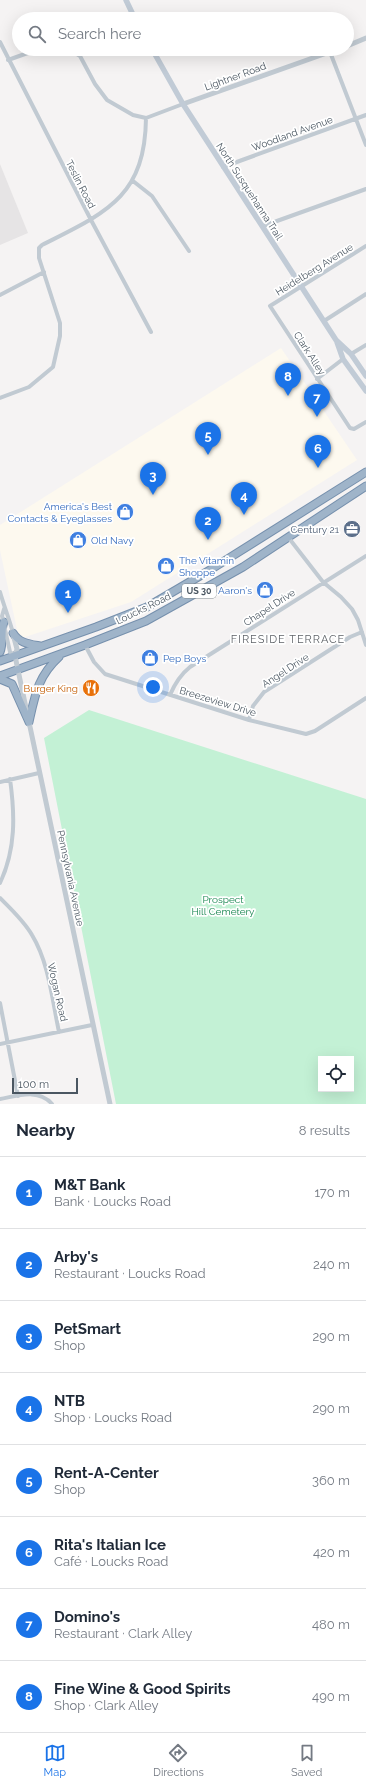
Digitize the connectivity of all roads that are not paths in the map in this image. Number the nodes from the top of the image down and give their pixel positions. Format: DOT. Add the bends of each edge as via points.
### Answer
graph roads {
  1 [pos="126,0"];
  2 [pos="132,12"];
  3 [pos="366,38"];
  4 [pos="0,42"];
  5 [pos="354,43"];
  6 [pos="19,56"];
  7 [pos="80,56"];
  8 [pos="156,56"];
  9 [pos="319,56"];
  10 [pos="332,56"];
  11 [pos="8,60"];
  12 [pos="183,104"];
  13 [pos="366,114"];
  14 [pos="146,118"];
  15 [pos="356,118"];
  16 [pos="366,145"];
  17 [pos="223,167"];
  18 [pos="133,181"];
  19 [pos="366,190"];
  20 [pos="90,220"];
  21 [pos="263,226"];
  22 [pos="366,246"];
  23 [pos="189,251"];
  24 [pos="44,272"];
  25 [pos="301,286"];
  26 [pos="366,294"];
  27 [pos="0,296"];
  28 [pos="270,306"];
  29 [pos="324,321"];
  30 [pos="151,332"];
  31 [pos="336,340"];
  32 [pos="366,345"];
  33 [pos="351,354"];
  34 [pos="343,360"];
  35 [pos="366,376"];
  36 [pos="317,379"];
  37 [pos="366,391"];
  38 [pos="0,398"];
  39 [pos="366,422"];
  40 [pos="366,472"];
  41 [pos="366,486"];
  42 [pos="288,537"];
  43 [pos="366,556"];
  44 [pos="323,582"];
  45 [pos="0,592"];
  46 [pos="2,609"];
  47 [pos="4,622"];
  48 [pos="362,632"];
  49 [pos="12,633"];
  50 [pos="366,644"];
  51 [pos="85,645"];
  52 [pos="43,646"];
  53 [pos="0,652"];
  54 [pos="62,654"];
  55 [pos="15,656"];
  56 [pos="0,660"];
  57 [pos="18,670"];
  58 [pos="0,676"];
  59 [pos="0,680"];
  60 [pos="170,695"];
  61 [pos="366,698"];
  62 [pos="249,720"];
  63 [pos="29,722"];
  64 [pos="39,772"];
  65 [pos="10,779"];
  66 [pos="0,782"];
  67 [pos="0,883"];
  68 [pos="0,898"];
  69 [pos="0,1003"];
  70 [pos="92,1025"];
  71 [pos="59,1032"];
  72 [pos="8,1042"];
  73 [pos="0,1044"];
  74 [pos="18,1096"];
  75 [pos="0,1099"];
  76 [pos="52,1104"];
  77 [pos="110,1104"];
  1 -- 2 [label="main road"];
  3 -- 5 [label="street"];
  4 -- 11 [label="street, Teslin Road"];
  6 -- 11 [label="street"];
  7 -- 14 [label="street" via="107,100 133,115"];
  8 -- 12 [label="main road, North Susquehanna Trail"];
  9 -- 12 [label="street, Lightner Road"];
  10 -- 15 [label="street"];
  11 -- 20 [label="street, Teslin Road"];
  12 -- 14 [label="street"];
  12 -- 17 [label="main road, North Susquehanna Trail"];
  13 -- 15 [label="street, Woodland Avenue"];
  14 -- 18 [label="street" via="145,141"];
  15 -- 16 [label="street"];
  15 -- 17 [label="street, Woodland Avenue"];
  17 -- 21 [label="main road, North Susquehanna Trail"];
  18 -- 20 [label="street" via="120,197"];
  18 -- 23 [label="street" via="152,196"];
  19 -- 21 [label="street"];
  20 -- 24 [label="street" via="39,248"];
  20 -- 30 [label="street, Teslin Road"];
  21 -- 25 [label="main road, North Susquehanna Trail"];
  22 -- 25 [label="street, Heidelberg Avenue"];
  24 -- 27 [label="street"];
  24 -- 38 [label="street" via="60,323 60,336 53,367 29,387"];
  25 -- 28 [label="street, Heidelberg Avenue"];
  25 -- 29 [label="main road, North Susquehanna Trail"];
  26 -- 29 [label="street"];
  28 -- 36 [label="street, Clark Alley"];
  29 -- 31 [label="main road, North Susquehanna Trail"];
  31 -- 33 [label="main road, North Susquehanna Trail"];
  31 -- 34 [label="main road, North Susquehanna Trail"];
  32 -- 33 [label="street"];
  33 -- 35 [label="main road, North Susquehanna Trail"];
  34 -- 36 [label="street"];
  34 -- 37 [label="main road, North Susquehanna Trail"];
  36 -- 39 [label="street, Clark Alley" via="350,428 354,430"];
  40 -- 52 [label="highway, Loucks Road / US 30" via="166,596 119,618"];
  41 -- 42 [label="highway, Loucks Road / US 30"];
  42 -- 44 [label="street"];
  42 -- 51 [label="highway, Loucks Road / US 30" via="243,566 146,620"];
  43 -- 44 [label="street, Chapel Drive"];
  44 -- 48 [label="street" via="352,609"];
  44 -- 60 [label="street, Chapel Drive" via="182,674"];
  45 -- 46 [label="street, Pennsylvania Avenue"];
  46 -- 47 [label="street, Pennsylvania Avenue"];
  46 -- 49 [label="street, Pennsylvania Avenue" via="9,615"];
  47 -- 53 [label="highway" via="1,627 3,644"];
  47 -- 55 [label="street, Pennsylvania Avenue" via="10,652"];
  48 -- 50 [label="street"];
  48 -- 62 [label="street, Angel Drive" via="350,637 264,692 253,706"];
  49 -- 52 [label="highway" via="23,642"];
  49 -- 55 [label="street, Pennsylvania Avenue" via="17,650"];
  51 -- 54 [label="highway, Loucks Road / US 30"];
  51 -- 60 [label="street, Breezeview Drive" via="104,674"];
  52 -- 55 [label="highway, Loucks Road / US 30"];
  54 -- 57 [label="highway, Loucks Road / US 30"];
  54 -- 63 [label="highway" via="42,676"];
  55 -- 56 [label="highway, Loucks Road / US 30"];
  55 -- 57 [label="street, Pennsylvania Avenue"];
  57 -- 58 [label="highway, Loucks Road / US 30"];
  57 -- 63 [label="street, Pennsylvania Avenue"];
  59 -- 63 [label="highway" via="12,684"];
  60 -- 62 [label="street, Breezeview Drive"];
  61 -- 62 [label="street, Breezeview Drive" via="315,731 306,734"];
  63 -- 64 [label="street, Pennsylvania Avenue"];
  64 -- 65 [label="street"];
  64 -- 70 [label="street, Pennsylvania Avenue"];
  65 -- 66 [label="street"];
  65 -- 67 [label="street" via="14,826 8,864"];
  68 -- 71 [label="street, Wogan Road" via="11,908 35,941 46,966"];
  69 -- 72 [label="street"];
  70 -- 71 [label="street"];
  70 -- 77 [label="street, Pennsylvania Avenue"];
  71 -- 72 [label="street"];
  72 -- 73 [label="street"];
  72 -- 74 [label="street"];
  74 -- 75 [label="street"];
  74 -- 76 [label="street" via="32,1094"];
}
